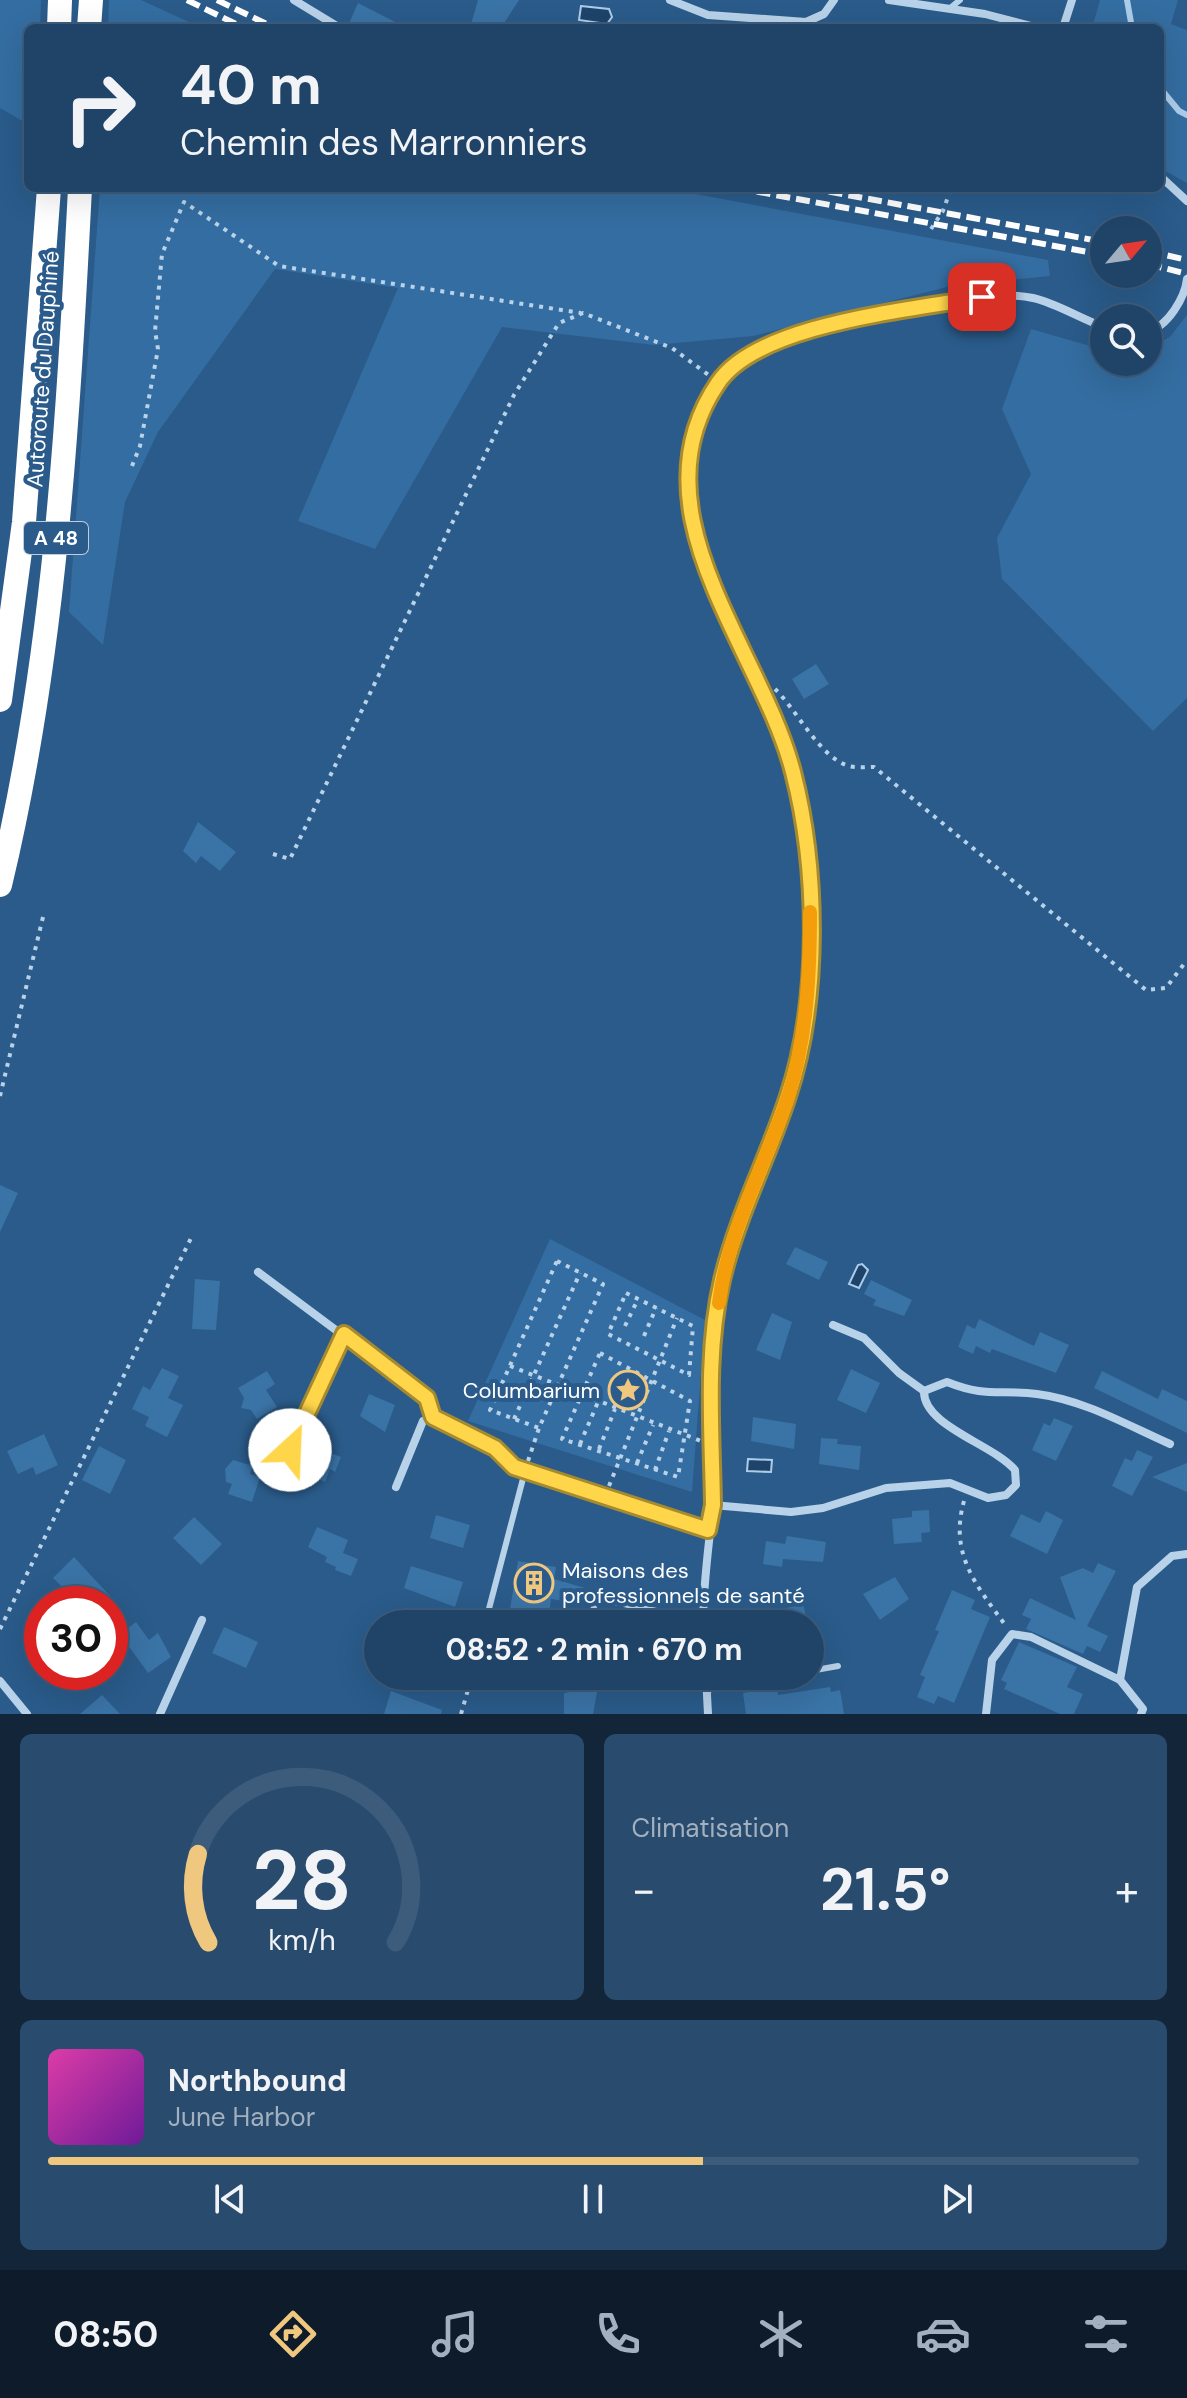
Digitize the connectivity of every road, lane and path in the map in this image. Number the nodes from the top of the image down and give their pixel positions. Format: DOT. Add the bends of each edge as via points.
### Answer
graph roads {
  1 [pos="60,0"];
  2 [pos="91,0"];
  3 [pos="294,0"];
  4 [pos="670,0"];
  5 [pos="834,0"];
  6 [pos="889,0"];
  7 [pos="960,0"];
  8 [pos="1072,0"];
  9 [pos="949,9"];
  10 [pos="59,24"];
  11 [pos="89,24"];
  12 [pos="333,24"];
  13 [pos="1020,24"];
  14 [pos="1064,24"];
  15 [pos="1164,180"];
  16 [pos="49,192"];
  17 [pos="80,192"];
  18 [pos="950,192"];
  19 [pos="1187,201"];
  20 [pos="931,229"];
  21 [pos="1187,279"];
  22 [pos="1186,286"];
  23 [pos="583,313"];
  24 [pos="1090,321"];
  25 [pos="1162,322"];
  26 [pos="718,383"];
  27 [pos="132,466"];
  28 [pos="751,665"];
  29 [pos="0,700"];
  30 [pos="273,854"];
  31 [pos="0,885"];
  32 [pos="43,917"];
  33 [pos="1187,960"];
  34 [pos="0,1096"];
  35 [pos="193,1234"];
  36 [pos="258,1272"];
  37 [pos="580,1273"];
  38 [pos="638,1299"];
  39 [pos="656,1308"];
  40 [pos="677,1318"];
  41 [pos="833,1325"];
  42 [pos="625,1326"];
  43 [pos="344,1334"];
  44 [pos="644,1336"];
  45 [pos="659,1360"];
  46 [pos="510,1366"];
  47 [pos="533,1376"];
  48 [pos="651,1380"];
  49 [pos="558,1386"];
  50 [pos="924,1391"];
  51 [pos="581,1395"];
  52 [pos="598,1402"];
  53 [pos="615,1409"];
  54 [pos="433,1417"];
  55 [pos="635,1417"];
  56 [pos="514,1419"];
  57 [pos="653,1425"];
  58 [pos="539,1428"];
  59 [pos="669,1431"];
  60 [pos="684,1437"];
  61 [pos="712,1442"];
  62 [pos="1170,1444"];
  63 [pos="580,1445"];
  64 [pos="599,1449"];
  65 [pos="290,1450"];
  66 [pos="618,1458"];
  67 [pos="637,1464"];
  68 [pos="655,1470"];
  69 [pos="525,1471"];
  70 [pos="396,1487"];
  71 [pos="966,1491"];
  72 [pos="606,1495"];
  73 [pos="713,1505"];
  74 [pos="708,1530"];
  75 [pos="1187,1554"];
  76 [pos="489,1610"];
  77 [pos="593,1610"];
  78 [pos="650,1610"];
  79 [pos="704,1610"];
  80 [pos="202,1620"];
  81 [pos="0,1629"];
  82 [pos="1012,1634"];
  83 [pos="838,1666"];
  84 [pos="824,1668"];
  85 [pos="1120,1680"];
  86 [pos="0,1681"];
  87 [pos="468,1690"];
  88 [pos="707,1690"];
  89 [pos="27,1714"];
  90 [pos="160,1714"];
  91 [pos="461,1714"];
  92 [pos="708,1714"];
  93 [pos="986,1714"];
  94 [pos="1141,1714"];
  1 -- 10 [label="highway"];
  2 -- 11 [label="highway"];
  3 -- 12 [label="street"];
  4 -- 5 [label="street" via="708,15 806,22 824,14"];
  6 -- 9 [label="street"];
  7 -- 9 [label="lane"];
  8 -- 14 [label="street"];
  9 -- 13 [label="street"];
  15 -- 19 [label="street"];
  16 -- 29 [label="highway, Autoroute du Dauphiné / A 48" via="24,522"];
  17 -- 31 [label="highway, Autoroute du Dauphiné / A 48" via="57,536 26,766"];
  18 -- 20 [label="path"];
  21 -- 22 [label="street"];
  22 -- 25 [label="street" via="1185,297"];
  23 -- 26 [label="path" via="672,348"];
  23 -- 27 [label="path" via="279,266 184,202 162,254 158,349"];
  23 -- 30 [label="path" via="559,323 514,395 290,859"];
  24 -- 26 [label="street" via="1034,298 982,297 783,338 751,352"];
  26 -- 28 [label="street" via="695,437 691,509 699,551"];
  28 -- 33 [label="path" via="795,708 821,748 847,766 874,767 1146,990 1166,988"];
  28 -- 61 [label="street" via="793,770 810,887 810,962 802,1040 788,1095 721,1283 712,1350"];
  32 -- 34 [label="path"];
  35 -- 81 [label="path"];
  36 -- 43 [label="street"];
  37 -- 46 [label="path" via="557,1261"];
  37 -- 47 [label="path"];
  37 -- 49 [label="path" via="603,1284"];
  38 -- 39 [label="path"];
  38 -- 42 [label="path"];
  38 -- 45 [label="path" via="626,1293 608,1334"];
  39 -- 40 [label="path"];
  39 -- 44 [label="path"];
  40 -- 45 [label="path"];
  40 -- 45 [label="path" via="693,1326 689,1375"];
  41 -- 50 [label="street" via="864,1338"];
  43 -- 54 [label="street" via="427,1398"];
  43 -- 65 [label="street"];
  45 -- 48 [label="path"];
  46 -- 47 [label="path"];
  46 -- 56 [label="path" via="490,1410"];
  47 -- 49 [label="path"];
  47 -- 56 [label="path"];
  48 -- 51 [label="path" via="600,1353"];
  48 -- 55 [label="path"];
  48 -- 60 [label="path" via="690,1401"];
  49 -- 51 [label="path"];
  49 -- 58 [label="path"];
  50 -- 62 [label="street" via="947,1382 989,1395 1036,1393 1086,1406"];
  50 -- 71 [label="street" via="924,1402 935,1418 1004,1457 1015,1470 1016,1485 1006,1495 988,1498"];
  51 -- 52 [label="path"];
  51 -- 63 [label="path" via="562,1439"];
  52 -- 53 [label="path"];
  52 -- 63 [label="path"];
  53 -- 55 [label="path"];
  53 -- 64 [label="path"];
  54 -- 69 [label="street" via="495,1448"];
  54 -- 70 [label="street" via="423,1421"];
  55 -- 57 [label="path"];
  55 -- 66 [label="path"];
  56 -- 58 [label="path"];
  57 -- 59 [label="path"];
  57 -- 67 [label="path"];
  58 -- 69 [label="path"];
  59 -- 60 [label="path"];
  59 -- 68 [label="path"];
  60 -- 61 [label="path"];
  60 -- 68 [label="path" via="678,1477"];
  61 -- 73 [label="street"];
  63 -- 66 [label="path"];
  66 -- 67 [label="path"];
  66 -- 72 [label="path"];
  67 -- 68 [label="path"];
  69 -- 72 [label="street"];
  69 -- 76 [label="lane"];
  71 -- 73 [label="street" via="950,1483 886,1488 791,1512"];
  71 -- 82 [label="path" via="956,1528 969,1575"];
  72 -- 74 [label="street"];
  73 -- 74 [label="street"];
  74 -- 79 [label="street"];
  75 -- 85 [label="street" via="1172,1556 1137,1587"];
  77 -- 78 [label="lane" via="596,1598"];
  80 -- 90 [label="street"];
  82 -- 85 [label="street" via="1031,1637"];
  82 -- 93 [label="street" via="992,1660"];
  83 -- 84 [label="lane"];
  85 -- 94 [label="street" via="1143,1709"];
  86 -- 89 [label="street"];
  87 -- 91 [label="path"];
  88 -- 92 [label="street"];
}
